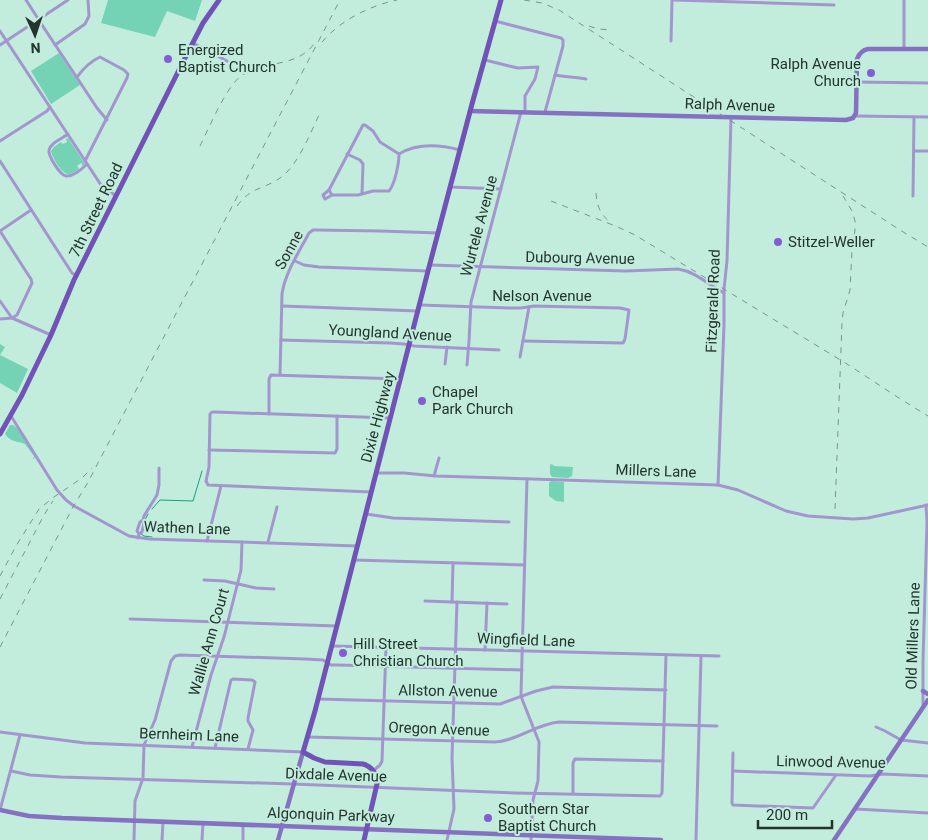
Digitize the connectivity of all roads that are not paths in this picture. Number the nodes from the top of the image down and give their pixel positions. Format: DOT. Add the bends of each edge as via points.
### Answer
graph roads {
  1 [pos="26,0"];
  2 [pos="68,0"];
  3 [pos="88,0"];
  4 [pos="219,0"];
  5 [pos="501,0"];
  6 [pos="673,0"];
  7 [pos="904,0"];
  8 [pos="834,5"];
  9 [pos="39,20"];
  10 [pos="495,21"];
  11 [pos="0,31"];
  12 [pos="6,41"];
  13 [pos="671,41"];
  14 [pos="192,43"];
  15 [pos="0,45"];
  16 [pos="55,45"];
  17 [pos="904,49"];
  18 [pos="928,49"];
  19 [pos="485,60"];
  20 [pos="226,61"];
  21 [pos="555,75"];
  22 [pos="77,77"];
  23 [pos="586,79"];
  24 [pos="856,82"];
  25 [pos="928,83"];
  26 [pos="50,107"];
  27 [pos="470,111"];
  28 [pos="523,111"];
  29 [pos="544,112"];
  30 [pos="855,116"];
  31 [pos="914,117"];
  32 [pos="928,117"];
  33 [pos="731,118"];
  34 [pos="107,120"];
  35 [pos="68,134"];
  36 [pos="0,141"];
  37 [pos="460,150"];
  38 [pos="914,151"];
  39 [pos="928,151"];
  40 [pos="347,154"];
  41 [pos="399,154"];
  42 [pos="0,161"];
  43 [pos="86,163"];
  44 [pos="450,187"];
  45 [pos="501,189"];
  46 [pos="329,190"];
  47 [pos="362,194"];
  48 [pos="332,195"];
  49 [pos="116,196"];
  50 [pos="913,196"];
  51 [pos="31,210"];
  52 [pos="0,231"];
  53 [pos="438,233"];
  54 [pos="295,261"];
  55 [pos="480,266"];
  56 [pos="429,268"];
  57 [pos="77,276"];
  58 [pos="724,293"];
  59 [pos="0,301"];
  60 [pos="282,306"];
  61 [pos="470,306"];
  62 [pos="529,307"];
  63 [pos="419,308"];
  64 [pos="12,318"];
  65 [pos="0,319"];
  66 [pos="51,335"];
  67 [pos="281,340"];
  68 [pos="523,341"];
  69 [pos="410,345"];
  70 [pos="447,347"];
  71 [pos="468,348"];
  72 [pos="499,350"];
  73 [pos="520,357"];
  74 [pos="446,364"];
  75 [pos="467,365"];
  76 [pos="280,375"];
  77 [pos="400,379"];
  78 [pos="269,414"];
  79 [pos="10,416"];
  80 [pos="337,416"];
  81 [pos="390,418"];
  82 [pos="1,431"];
  83 [pos="209,450"];
  84 [pos="439,458"];
  85 [pos="159,468"];
  86 [pos="376,473"];
  87 [pos="434,476"];
  88 [pos="527,479"];
  89 [pos="718,485"];
  90 [pos="221,486"];
  91 [pos="371,492"];
  92 [pos="927,505"];
  93 [pos="277,508"];
  94 [pos="365,514"];
  95 [pos="509,522"];
  96 [pos="138,536"];
  97 [pos="207,541"];
  98 [pos="242,542"];
  99 [pos="268,542"];
  100 [pos="358,546"];
  101 [pos="354,560"];
  102 [pos="453,563"];
  103 [pos="524,565"];
  104 [pos="204,580"];
  105 [pos="237,584"];
  106 [pos="274,589"];
  107 [pos="426,601"];
  108 [pos="452,602"];
  109 [pos="457,602"];
  110 [pos="487,603"];
  111 [pos="507,604"];
  112 [pos="130,619"];
  113 [pos="227,622"];
  114 [pos="337,626"];
  115 [pos="332,646"];
  116 [pos="386,647"];
  117 [pos="456,649"];
  118 [pos="486,650"];
  119 [pos="522,651"];
  120 [pos="666,655"];
  121 [pos="701,656"];
  122 [pos="719,656"];
  123 [pos="217,657"];
  124 [pos="328,663"];
  125 [pos="385,667"];
  126 [pos="455,669"];
  127 [pos="522,670"];
  128 [pos="666,690"];
  129 [pos="923,691"];
  130 [pos="928,694"];
  131 [pos="522,696"];
  132 [pos="318,699"];
  133 [pos="928,700"];
  134 [pos="384,701"];
  135 [pos="454,703"];
  136 [pos="926,707"];
  137 [pos="664,725"];
  138 [pos="699,726"];
  139 [pos="716,726"];
  140 [pos="876,728"];
  141 [pos="534,729"];
  142 [pos="0,732"];
  143 [pos="20,735"];
  144 [pos="308,737"];
  145 [pos="383,739"];
  146 [pos="901,740"];
  147 [pos="453,741"];
  148 [pos="928,743"];
  149 [pos="144,745"];
  150 [pos="192,747"];
  151 [pos="215,748"];
  152 [pos="248,749"];
  153 [pos="303,752"];
  154 [pos="733,753"];
  155 [pos="663,761"];
  156 [pos="374,770"];
  157 [pos="11,771"];
  158 [pos="732,771"];
  159 [pos="836,775"];
  160 [pos="877,775"];
  161 [pos="928,776"];
  162 [pos="142,780"];
  163 [pos="293,784"];
  164 [pos="377,788"];
  165 [pos="454,791"];
  166 [pos="535,793"];
  167 [pos="573,794"];
  168 [pos="855,809"];
  169 [pos="0,810"];
  170 [pos="928,813"];
  171 [pos="135,821"];
  172 [pos="163,822"];
  173 [pos="203,823"];
  174 [pos="243,824"];
  175 [pos="282,826"];
  176 [pos="367,829"];
  177 [pos="449,832"];
  178 [pos="531,838"];
  179 [pos="134,840"];
  180 [pos="162,840"];
  181 [pos="202,840"];
  182 [pos="242,840"];
  183 [pos="278,840"];
  184 [pos="364,840"];
  185 [pos="446,840"];
  186 [pos="661,840"];
  187 [pos="696,840"];
  188 [pos="834,840"];
  1 -- 9 [label="street"];
  2 -- 9 [label="street"];
  3 -- 16 [label="street" via="89,16 85,24"];
  4 -- 14 [label="main road, 7th Street Road"];
  5 -- 10 [label="main road, Dixie Highway"];
  6 -- 8 [label="street"];
  6 -- 13 [label="street"];
  7 -- 17 [label="street"];
  9 -- 12 [label="street"];
  9 -- 16 [label="street"];
  10 -- 19 [label="main road, Dixie Highway"];
  10 -- 21 [label="street" via="564,40"];
  11 -- 12 [label="street"];
  12 -- 15 [label="street"];
  12 -- 26 [label="street"];
  14 -- 20 [label="street"];
  14 -- 49 [label="main road, 7th Street Road"];
  16 -- 22 [label="street"];
  17 -- 18 [label="main road"];
  17 -- 24 [label="main road" via="862,51 857,59"];
  19 -- 27 [label="main road, Dixie Highway"];
  19 -- 28 [label="street, Wurtele Avenue" via="518,68 538,67 525,96"];
  21 -- 23 [label="street"];
  21 -- 29 [label="street"];
  22 -- 34 [label="street"];
  22 -- 34 [label="street" via="100,57 127,72 128,78"];
  24 -- 25 [label="street"];
  24 -- 30 [label="main road"];
  26 -- 35 [label="street"];
  26 -- 36 [label="street"];
  27 -- 28 [label="main road, Ralph Avenue"];
  27 -- 37 [label="main road, Dixie Highway"];
  28 -- 29 [label="main road, Ralph Avenue"];
  28 -- 45 [label="street, Wurtele Avenue"];
  29 -- 33 [label="main road, Ralph Avenue"];
  30 -- 31 [label="street"];
  30 -- 33 [label="main road, Ralph Avenue" via="846,120"];
  31 -- 32 [label="street"];
  31 -- 38 [label="street"];
  33 -- 58 [label="street, Fitzgerald Road"];
  34 -- 43 [label="street"];
  35 -- 43 [label="street"];
  35 -- 43 [label="street" via="52,146 50,157 67,176"];
  37 -- 41 [label="street" via="427,146"];
  37 -- 44 [label="main road, Dixie Highway"];
  38 -- 39 [label="street"];
  38 -- 50 [label="street"];
  40 -- 41 [label="street" via="365,125 380,142"];
  40 -- 46 [label="street"];
  40 -- 47 [label="street" via="363,164"];
  41 -- 47 [label="street" via="391,189"];
  42 -- 51 [label="street"];
  43 -- 49 [label="street" via="101,185"];
  44 -- 45 [label="street"];
  44 -- 53 [label="main road, Dixie Highway"];
  45 -- 55 [label="street, Wurtele Avenue"];
  46 -- 48 [label="street"];
  46 -- 48 [label="street" via="323,195 325,199"];
  47 -- 48 [label="street"];
  49 -- 57 [label="main road, 7th Street Road"];
  51 -- 52 [label="street"];
  51 -- 57 [label="street"];
  52 -- 64 [label="street" via="32,281 20,310"];
  53 -- 54 [label="street, Sonne" via="313,230"];
  53 -- 56 [label="main road, Dixie Highway"];
  54 -- 56 [label="street, Dubourg Avenue" via="318,267"];
  54 -- 60 [label="street, Sonne" via="285,282"];
  55 -- 56 [label="street, Dubourg Avenue"];
  55 -- 58 [label="street, Dubourg Avenue" via="682,270 697,275"];
  55 -- 61 [label="street, Wurtele Avenue"];
  56 -- 63 [label="main road, Dixie Highway"];
  57 -- 66 [label="main road, 7th Street Road"];
  58 -- 89 [label="street, Fitzgerald Road"];
  59 -- 64 [label="street"];
  60 -- 63 [label="street, Nelson Avenue"];
  60 -- 67 [label="street, Sonne"];
  61 -- 62 [label="street, Nelson Avenue"];
  61 -- 63 [label="street, Nelson Avenue"];
  61 -- 71 [label="street, Wurtele Avenue"];
  62 -- 68 [label="street"];
  62 -- 68 [label="street, Nelson Avenue" via="628,309 629,312 623,343"];
  63 -- 69 [label="main road, Dixie Highway"];
  64 -- 65 [label="street"];
  64 -- 66 [label="street"];
  66 -- 79 [label="main road, 7th Street Road"];
  67 -- 69 [label="street, Youngland Avenue"];
  67 -- 76 [label="street, Sonne"];
  68 -- 73 [label="street"];
  69 -- 70 [label="street, Youngland Avenue"];
  69 -- 77 [label="main road, Dixie Highway"];
  70 -- 71 [label="street, Youngland Avenue"];
  70 -- 74 [label="street"];
  71 -- 72 [label="street, Youngland Avenue"];
  71 -- 75 [label="street, Wurtele Avenue"];
  76 -- 77 [label="street"];
  76 -- 78 [label="street" via="270,378"];
  77 -- 81 [label="main road, Dixie Highway"];
  78 -- 80 [label="street"];
  78 -- 83 [label="street" via="212,412"];
  79 -- 82 [label="main road, 7th Street Road"];
  79 -- 96 [label="street, Wathen Lane" via="66,500 120,531"];
  80 -- 81 [label="street"];
  80 -- 83 [label="street" via="336,452 333,453"];
  81 -- 86 [label="main road, Dixie Highway"];
  83 -- 90 [label="street" via="206,483"];
  84 -- 87 [label="street"];
  85 -- 96 [label="street" via="157,495 144,516 142,532"];
  86 -- 87 [label="street, Millers Lane"];
  86 -- 91 [label="main road, Dixie Highway"];
  87 -- 88 [label="street, Millers Lane"];
  88 -- 89 [label="street, Millers Lane"];
  88 -- 103 [label="street"];
  89 -- 92 [label="street, Millers Lane" via="803,516 860,519"];
  90 -- 91 [label="street"];
  90 -- 97 [label="street"];
  91 -- 94 [label="main road, Dixie Highway"];
  92 -- 129 [label="street, Old Millers Lane"];
  93 -- 99 [label="street"];
  94 -- 95 [label="street"];
  94 -- 100 [label="main road, Dixie Highway"];
  96 -- 97 [label="street, Wathen Lane"];
  97 -- 98 [label="street, Wathen Lane"];
  98 -- 99 [label="street, Wathen Lane"];
  98 -- 105 [label="street, Wallie Ann Court"];
  99 -- 100 [label="street, Wathen Lane"];
  100 -- 101 [label="main road, Dixie Highway"];
  101 -- 102 [label="street"];
  101 -- 114 [label="main road, Dixie Highway"];
  102 -- 103 [label="street"];
  102 -- 108 [label="street"];
  103 -- 119 [label="street"];
  104 -- 105 [label="street"];
  105 -- 106 [label="street"];
  105 -- 113 [label="street, Wallie Ann Court"];
  107 -- 108 [label="street"];
  108 -- 109 [label="street"];
  109 -- 110 [label="street"];
  109 -- 117 [label="street"];
  110 -- 111 [label="street"];
  110 -- 118 [label="street"];
  112 -- 113 [label="street"];
  113 -- 114 [label="street"];
  113 -- 123 [label="street, Wallie Ann Court"];
  114 -- 115 [label="main road, Dixie Highway"];
  115 -- 116 [label="street, Wingfield Lane"];
  115 -- 124 [label="main road, Dixie Highway"];
  116 -- 117 [label="street, Wingfield Lane"];
  116 -- 125 [label="street"];
  117 -- 118 [label="street, Wingfield Lane"];
  117 -- 126 [label="street"];
  118 -- 119 [label="street, Wingfield Lane"];
  119 -- 120 [label="street, Wingfield Lane"];
  119 -- 127 [label="street"];
  120 -- 121 [label="street, Wingfield Lane"];
  120 -- 128 [label="street"];
  121 -- 122 [label="street, Wingfield Lane"];
  121 -- 138 [label="street"];
  123 -- 124 [label="street" via="305,659"];
  123 -- 149 [label="street" via="173,657 155,720"];
  123 -- 150 [label="street, Wallie Ann Court"];
  124 -- 125 [label="street"];
  124 -- 132 [label="main road, Dixie Highway"];
  125 -- 126 [label="street"];
  125 -- 134 [label="street"];
  126 -- 127 [label="street"];
  126 -- 135 [label="street"];
  127 -- 131 [label="street"];
  128 -- 131 [label="street, Allston Avenue" via="553,687"];
  128 -- 137 [label="street"];
  129 -- 130 [label="main road"];
  129 -- 136 [label="street, Old Millers Lane"];
  131 -- 135 [label="street, Allston Avenue" via="500,704"];
  131 -- 141 [label="street"];
  132 -- 134 [label="street, Allston Avenue"];
  132 -- 144 [label="main road, Dixie Highway"];
  133 -- 136 [label="main road"];
  134 -- 135 [label="street, Allston Avenue"];
  134 -- 145 [label="street"];
  135 -- 147 [label="street"];
  136 -- 146 [label="main road"];
  137 -- 138 [label="street, Oregon Avenue"];
  137 -- 141 [label="street, Oregon Avenue" via="559,722"];
  137 -- 155 [label="street"];
  138 -- 139 [label="street, Oregon Avenue"];
  138 -- 187 [label="street"];
  140 -- 146 [label="street"];
  141 -- 147 [label="street, Oregon Avenue" via="500,742"];
  141 -- 166 [label="street" via="539,745"];
  142 -- 143 [label="street, Bernheim Lane"];
  143 -- 149 [label="street, Bernheim Lane" via="85,744"];
  143 -- 157 [label="street"];
  144 -- 145 [label="street, Oregon Avenue"];
  144 -- 153 [label="main road, Dixie Highway"];
  145 -- 147 [label="street, Oregon Avenue"];
  145 -- 156 [label="street" via="382,761"];
  146 -- 148 [label="street"];
  146 -- 160 [label="main road"];
  147 -- 165 [label="street"];
  149 -- 150 [label="street, Bernheim Lane"];
  149 -- 162 [label="street"];
  150 -- 151 [label="street, Bernheim Lane"];
  151 -- 152 [label="street, Bernheim Lane"];
  151 -- 152 [label="street" via="233,679 255,682 248,718 252,730"];
  152 -- 153 [label="street, Bernheim Lane"];
  153 -- 156 [label="main road, Bernheim Lane" via="325,762 363,764"];
  153 -- 163 [label="main road, Dixie Highway"];
  154 -- 158 [label="street"];
  155 -- 167 [label="street, Dixdale Avenue" via="661,795"];
  155 -- 167 [label="street" via="575,759"];
  156 -- 164 [label="main road"];
  157 -- 162 [label="street, Dixdale Avenue" via="48,777"];
  157 -- 169 [label="street"];
  158 -- 159 [label="street, Linwood Avenue"];
  158 -- 159 [label="street" via="733,805 813,808"];
  159 -- 160 [label="street, Linwood Avenue"];
  160 -- 161 [label="street, Linwood Avenue"];
  160 -- 168 [label="main road"];
  162 -- 163 [label="street, Dixdale Avenue"];
  162 -- 171 [label="street" via="135,801"];
  163 -- 164 [label="street, Dixdale Avenue"];
  163 -- 175 [label="main road, Dixie Highway"];
  164 -- 165 [label="street, Dixdale Avenue"];
  164 -- 176 [label="main road"];
  165 -- 166 [label="street, Dixdale Avenue"];
  165 -- 177 [label="street"];
  166 -- 167 [label="street, Dixdale Avenue"];
  166 -- 178 [label="street"];
  168 -- 170 [label="street"];
  168 -- 188 [label="main road"];
  169 -- 171 [label="main road, Algonquin Parkway" via="46,817"];
  171 -- 172 [label="main road, Algonquin Parkway"];
  171 -- 179 [label="street"];
  172 -- 173 [label="main road, Algonquin Parkway"];
  172 -- 180 [label="street"];
  173 -- 174 [label="main road, Algonquin Parkway"];
  173 -- 181 [label="street"];
  174 -- 175 [label="main road, Algonquin Parkway"];
  174 -- 182 [label="street"];
  175 -- 176 [label="main road, Algonquin Parkway"];
  175 -- 183 [label="main road, Dixie Highway"];
  176 -- 177 [label="main road, Algonquin Parkway"];
  176 -- 184 [label="main road"];
  177 -- 178 [label="main road, Algonquin Parkway"];
  177 -- 185 [label="street"];
  178 -- 186 [label="main road, Algonquin Parkway"];
}
